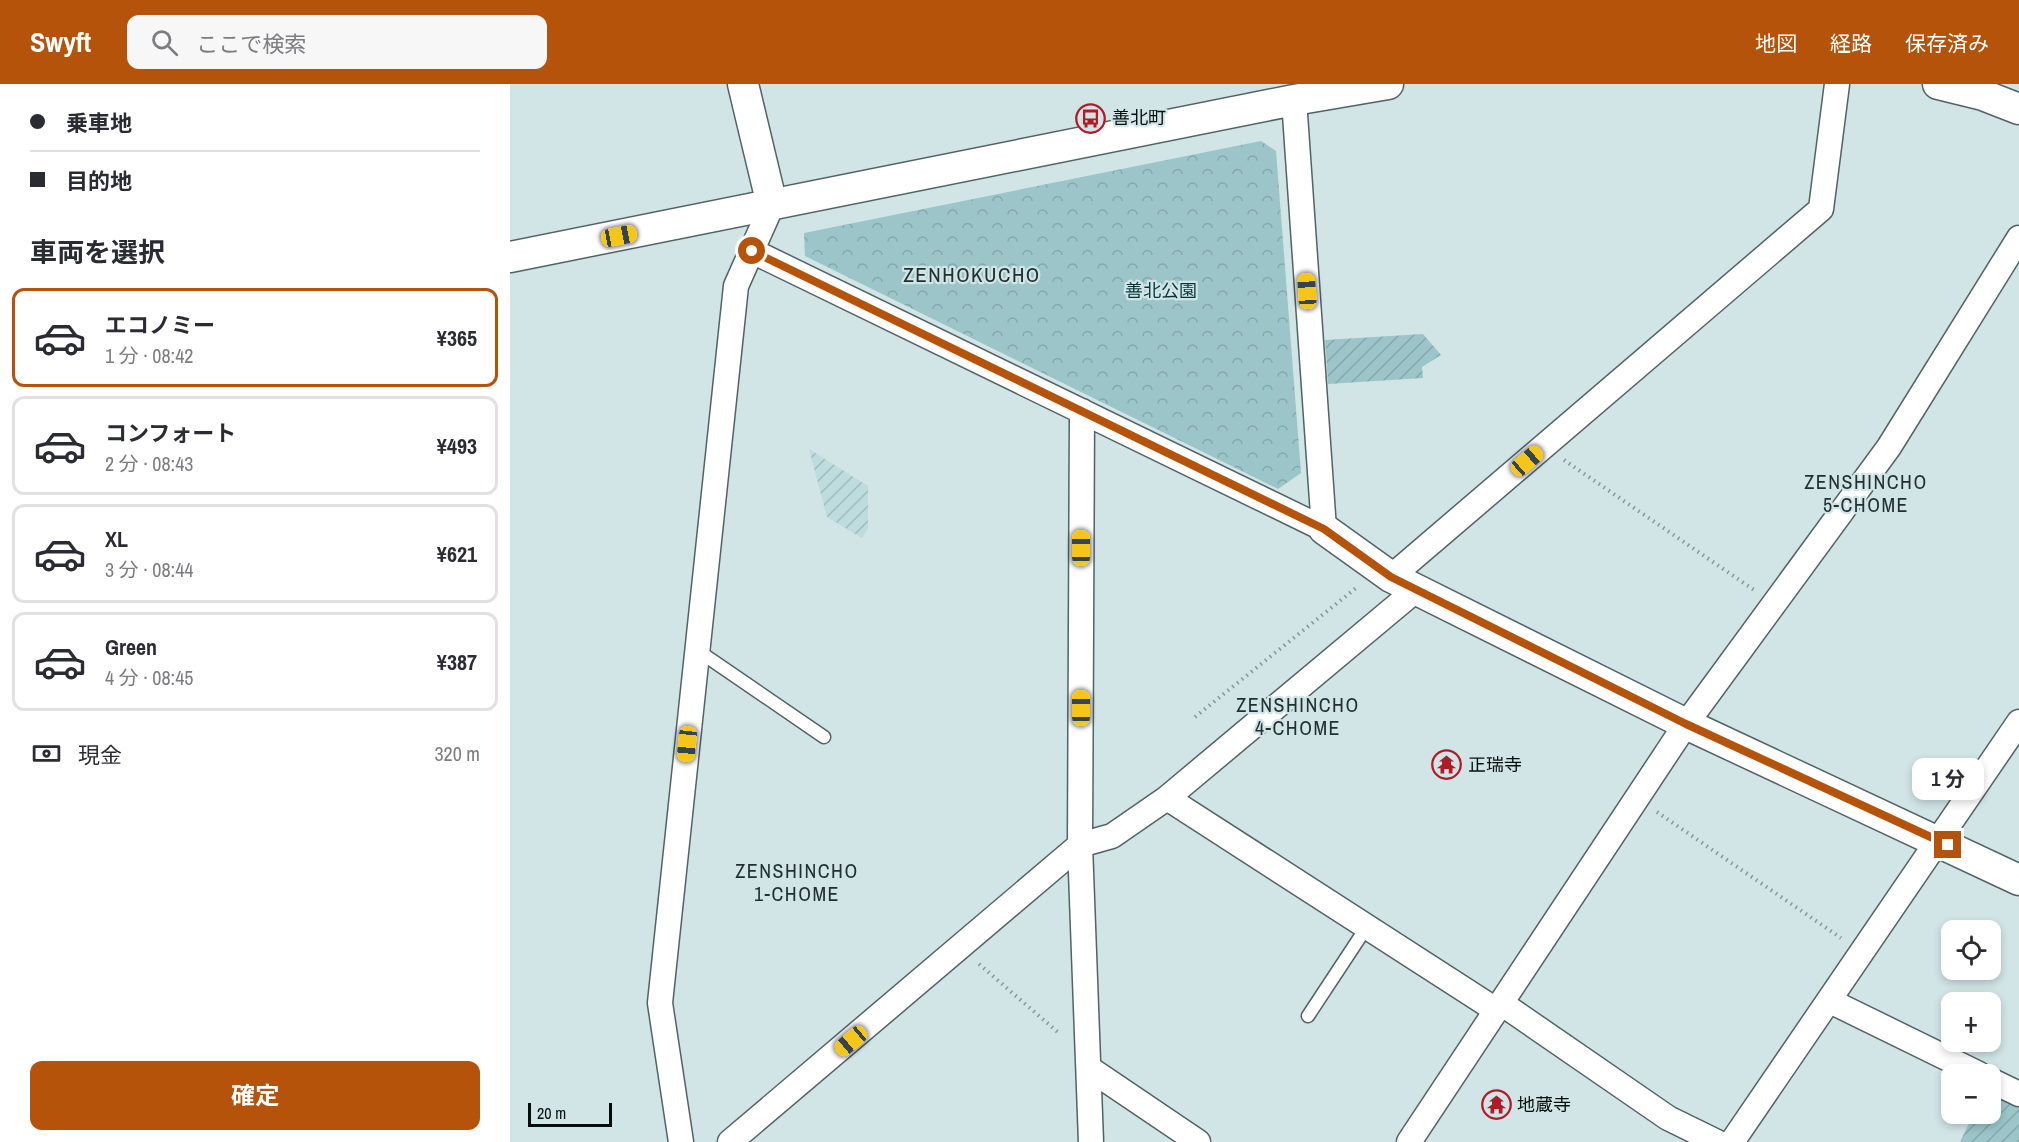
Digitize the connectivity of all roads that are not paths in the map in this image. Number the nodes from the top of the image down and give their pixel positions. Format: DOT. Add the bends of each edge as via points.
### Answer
graph roads {
  1 [pos="743,84"];
  2 [pos="1388,84"];
  3 [pos="1837,84"];
  4 [pos="1938,84"];
  5 [pos="1289,95"];
  6 [pos="2019,109"];
  7 [pos="772,206"];
  8 [pos="2019,238"];
  9 [pos="752,251"];
  10 [pos="510,257"];
  11 [pos="1082,411"];
  12 [pos="1324,529"];
  13 [pos="1396,578"];
  14 [pos="697,650"];
  15 [pos="2019,722"];
  16 [pos="1686,724"];
  17 [pos="824,737"];
  18 [pos="1167,798"];
  19 [pos="1937,840"];
  20 [pos="1080,845"];
  21 [pos="2019,880"];
  22 [pos="1366,928"];
  23 [pos="1830,1001"];
  24 [pos="1499,1007"];
  25 [pos="1308,1017"];
  26 [pos="1959,1064"];
  27 [pos="1090,1065"];
  28 [pos="2001,1085"];
  29 [pos="2019,1094"];
  30 [pos="681,1142"];
  31 [pos="730,1142"];
  32 [pos="1091,1142"];
  33 [pos="1198,1142"];
  34 [pos="1410,1142"];
  35 [pos="1717,1142"];
  36 [pos="1732,1142"];
  1 -- 7 [label="street"];
  2 -- 5 [label="street"];
  3 -- 13 [label="street" via="1821,209"];
  4 -- 6 [label="street" via="1983,94"];
  5 -- 7 [label="street"];
  5 -- 12 [label="street"];
  7 -- 9 [label="street"];
  7 -- 10 [label="street"];
  8 -- 16 [label="street" via="1888,447"];
  9 -- 11 [label="street"];
  9 -- 14 [label="street" via="736,286"];
  11 -- 12 [label="street"];
  11 -- 20 [label="street"];
  12 -- 13 [label="street"];
  13 -- 16 [label="street"];
  13 -- 18 [label="street"];
  14 -- 17 [label="lane"];
  14 -- 30 [label="street" via="660,1003"];
  15 -- 19 [label="street"];
  16 -- 19 [label="street"];
  16 -- 24 [label="street"];
  18 -- 20 [label="street" via="1112,836"];
  18 -- 22 [label="street"];
  19 -- 21 [label="street"];
  19 -- 23 [label="street"];
  20 -- 27 [label="street"];
  20 -- 31 [label="street"];
  22 -- 24 [label="street"];
  22 -- 25 [label="lane"];
  23 -- 26 [label="street"];
  23 -- 36 [label="street"];
  24 -- 34 [label="street"];
  24 -- 35 [label="street" via="1668,1118"];
  27 -- 32 [label="street"];
  27 -- 33 [label="street"];
  28 -- 29 [label="street"];
}
